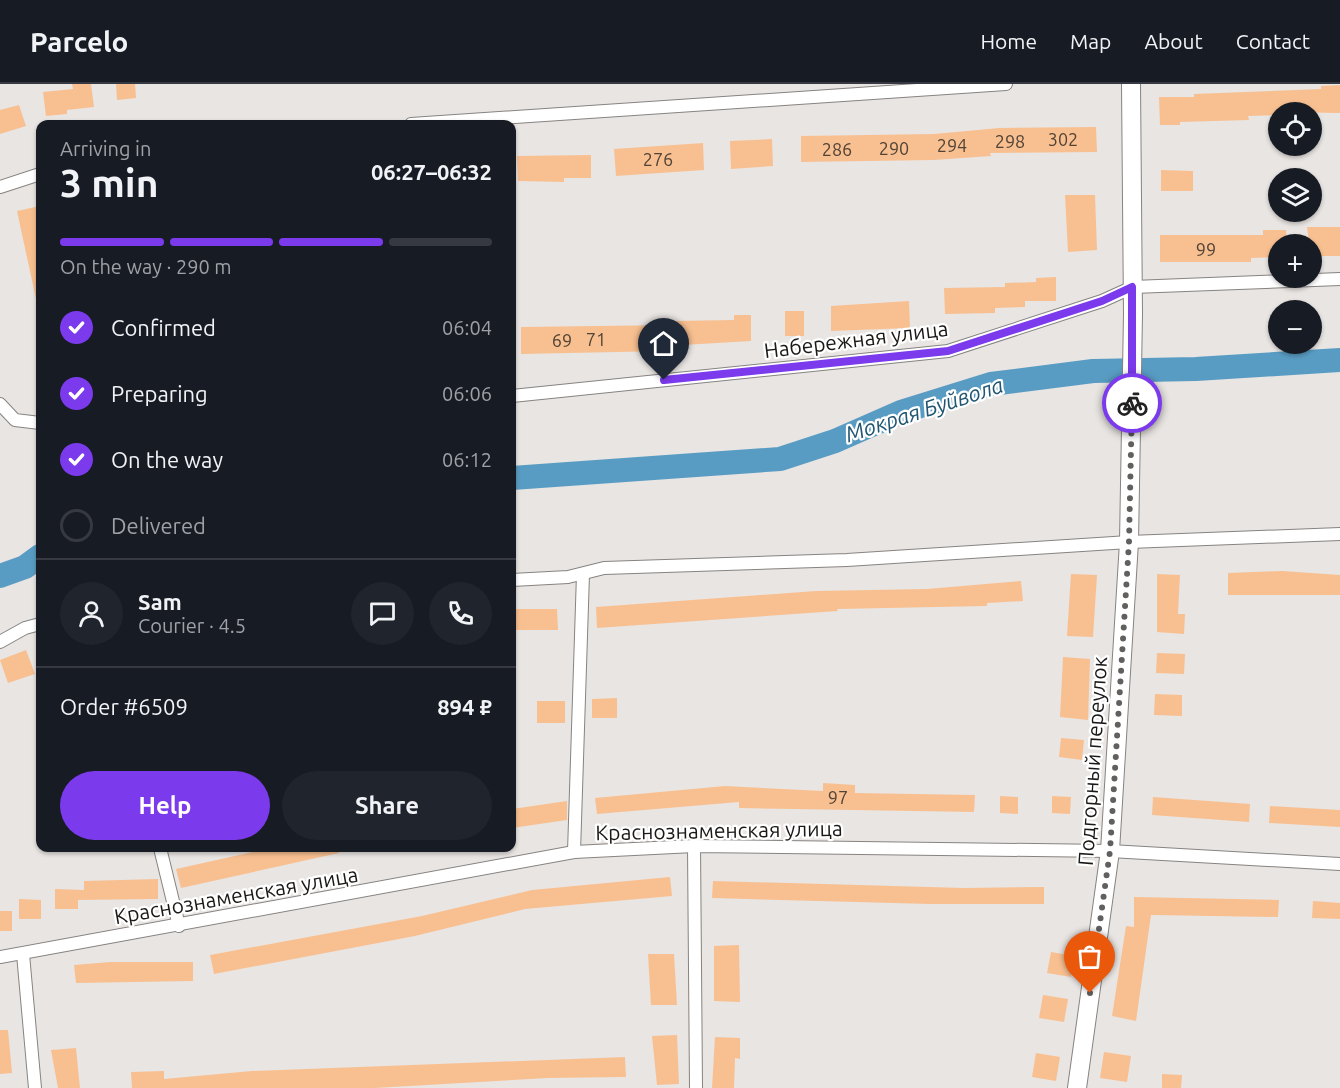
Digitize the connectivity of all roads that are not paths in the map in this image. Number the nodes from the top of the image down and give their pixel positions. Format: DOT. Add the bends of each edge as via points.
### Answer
graph roads {
  1 [pos="1006,84"];
  2 [pos="1131,84"];
  3 [pos="470,120"];
  4 [pos="36,175"];
  5 [pos="0,187"];
  6 [pos="1340,279"];
  7 [pos="1132,287"];
  8 [pos="516,396"];
  9 [pos="0,404"];
  10 [pos="36,423"];
  11 [pos="1340,534"];
  12 [pos="1129,542"];
  13 [pos="583,574"];
  14 [pos="516,580"];
  15 [pos="36,625"];
  16 [pos="0,642"];
  17 [pos="694,846"];
  18 [pos="1110,851"];
  19 [pos="161,852"];
  20 [pos="574,852"];
  21 [pos="1340,864"];
  22 [pos="179,926"];
  23 [pos="23,954"];
  24 [pos="0,957"];
  25 [pos="34,1088"];
  26 [pos="696,1088"];
  27 [pos="1077,1088"];
  1 -- 3 [label="street"];
  2 -- 7 [label="main road"];
  4 -- 5 [label="street"];
  6 -- 7 [label="street, Набережная улица"];
  7 -- 8 [label="street, Набережная улица" via="1102,301 948,351"];
  7 -- 12 [label="main road, Подгорный переулок"];
  9 -- 10 [label="street" via="15,420"];
  11 -- 12 [label="street"];
  12 -- 13 [label="street" via="847,560 604,568"];
  12 -- 18 [label="main road, Подгорный переулок"];
  13 -- 14 [label="street"];
  13 -- 20 [label="street"];
  15 -- 16 [label="street"];
  17 -- 18 [label="street, Краснознаменская улица"];
  17 -- 20 [label="street, Краснознаменская улица"];
  17 -- 26 [label="street"];
  18 -- 21 [label="street, Краснознаменская улица"];
  18 -- 27 [label="main road, Подгорный переулок"];
  19 -- 22 [label="street"];
  20 -- 22 [label="street, Краснознаменская улица"];
  22 -- 23 [label="street, Краснознаменская улица"];
  23 -- 24 [label="street, Краснознаменская улица"];
  23 -- 25 [label="street"];
}
